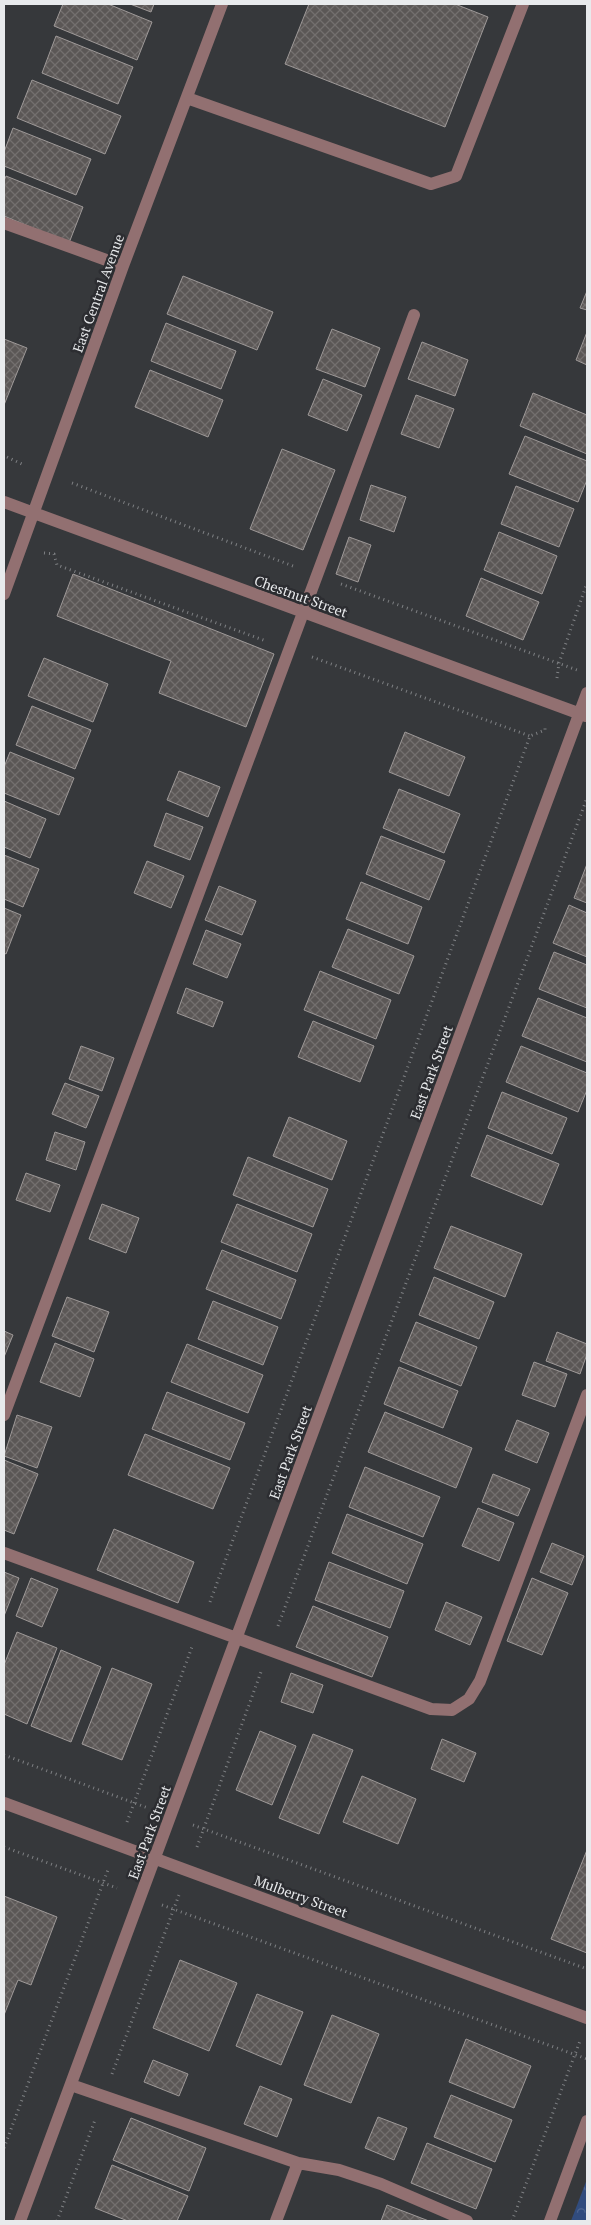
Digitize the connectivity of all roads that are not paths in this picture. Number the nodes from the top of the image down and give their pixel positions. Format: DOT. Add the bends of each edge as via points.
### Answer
graph roads {
  1 [pos="222,4"];
  2 [pos="523,4"];
  3 [pos="187,98"];
  4 [pos="4,222"];
  5 [pos="123,266"];
  6 [pos="414,315"];
  7 [pos="4,502"];
  8 [pos="34,514"];
  9 [pos="4,594"];
  10 [pos="302,612"];
  11 [pos="587,693"];
  12 [pos="583,715"];
  13 [pos="587,1395"];
  14 [pos="4,1415"];
  15 [pos="4,1553"];
  16 [pos="236,1638"];
  17 [pos="4,1803"];
  18 [pos="155,1858"];
  19 [pos="587,2018"];
  20 [pos="71,2085"];
  21 [pos="587,2121"];
  22 [pos="298,2163"];
  23 [pos="20,2221"];
  24 [pos="276,2221"];
  25 [pos="467,2221"];
  26 [pos="550,2221"];
  1 -- 3 [label="street, East Central Avenue"];
  2 -- 3 [label="street" via="456,176 431,184"];
  3 -- 5 [label="street, East Central Avenue"];
  4 -- 5 [label="street"];
  5 -- 8 [label="street, East Central Avenue"];
  6 -- 10 [label="street"];
  7 -- 8 [label="street, Chestnut Street"];
  8 -- 9 [label="street, East Central Avenue"];
  8 -- 10 [label="street, Chestnut Street"];
  10 -- 12 [label="street, Chestnut Street"];
  10 -- 14 [label="street"];
  11 -- 12 [label="street, East Park Street"];
  12 -- 16 [label="street, East Park Street"];
  13 -- 16 [label="street" via="480,1681 469,1699 452,1710 431,1709"];
  15 -- 16 [label="street"];
  16 -- 18 [label="street, East Park Street"];
  17 -- 18 [label="street, Mulberry Street"];
  18 -- 19 [label="street, Mulberry Street"];
  18 -- 20 [label="street, East Park Street"];
  20 -- 22 [label="street"];
  20 -- 23 [label="street, East Park Street"];
  21 -- 26 [label="street"];
  22 -- 24 [label="street"];
  22 -- 25 [label="street" via="339,2170 381,2184"];
}
